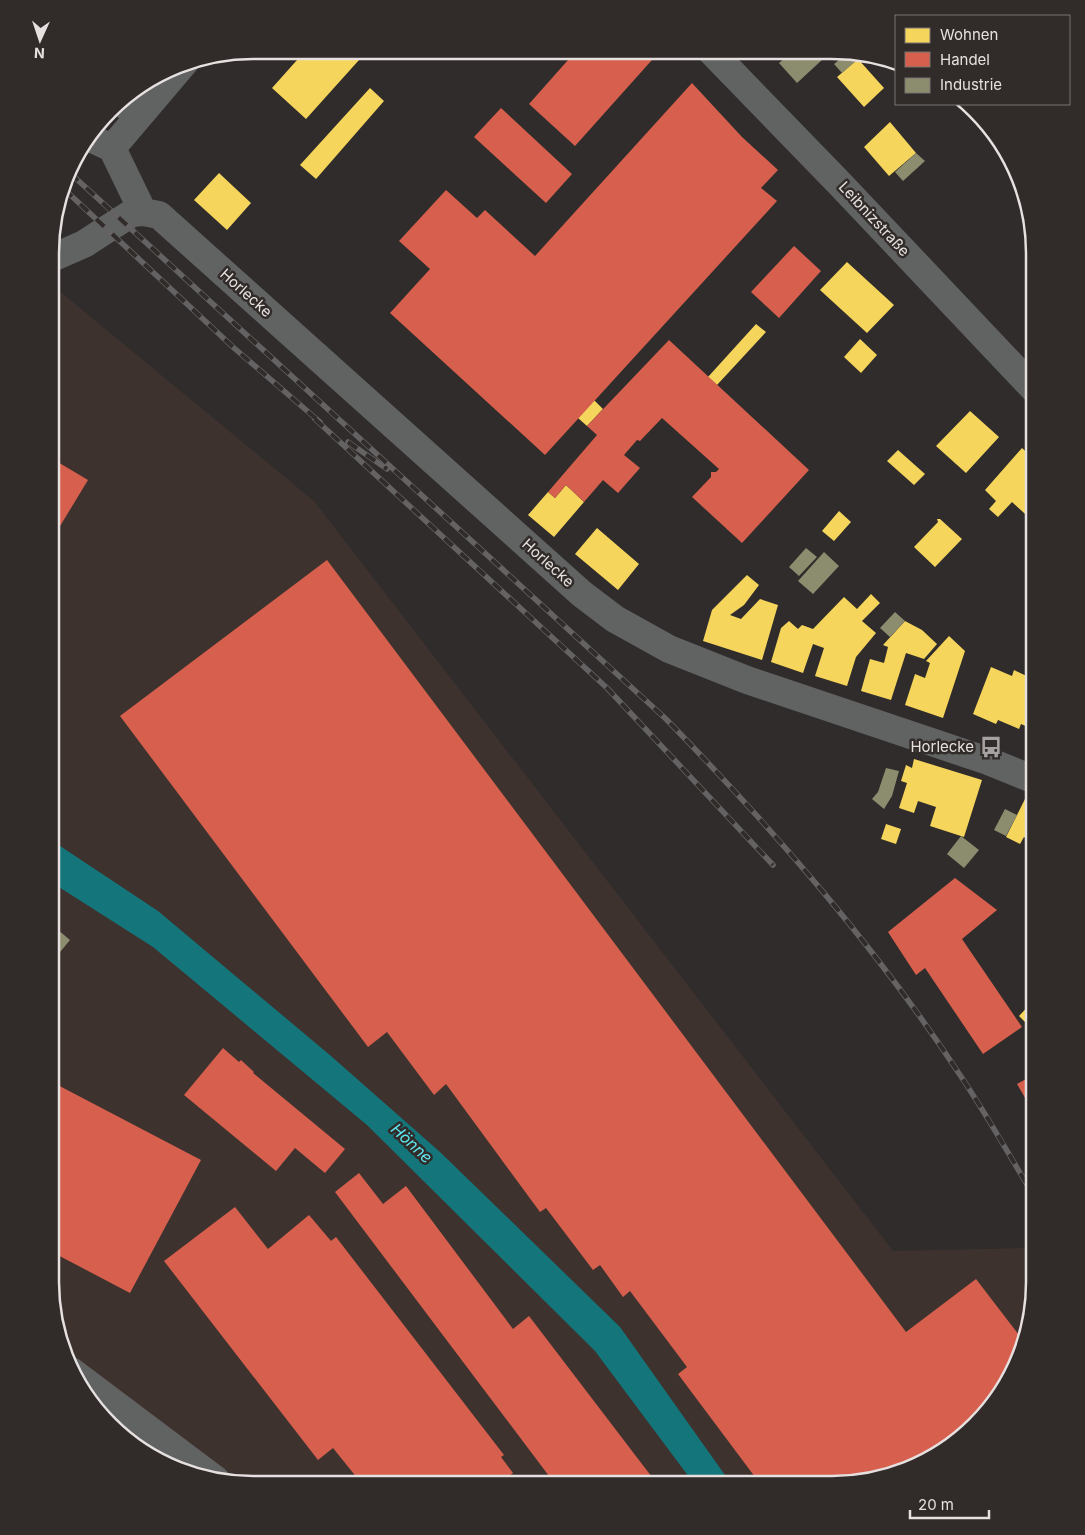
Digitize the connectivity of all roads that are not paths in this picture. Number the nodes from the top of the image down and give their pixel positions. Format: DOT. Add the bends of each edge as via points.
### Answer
graph roads {
  1 [pos="718,59"];
  2 [pos="160,82"];
  3 [pos="129,108"];
  4 [pos="100,143"];
  5 [pos="143,212"];
  6 [pos="59,255"];
  7 [pos="1026,380"];
  8 [pos="1026,776"];
  9 [pos="87,1383"];
  10 [pos="203,1470"];
  1 -- 7 [label="street, Leibnizstraße"];
  2 -- 3 [label="street"];
  3 -- 4 [label="street"];
  4 -- 5 [label="street"];
  5 -- 6 [label="street" via="121,218 84,244"];
  5 -- 8 [label="street, Horlecke" via="159,215 574,587 615,618 669,649 747,680"];
  9 -- 10 [label="street"];
}
